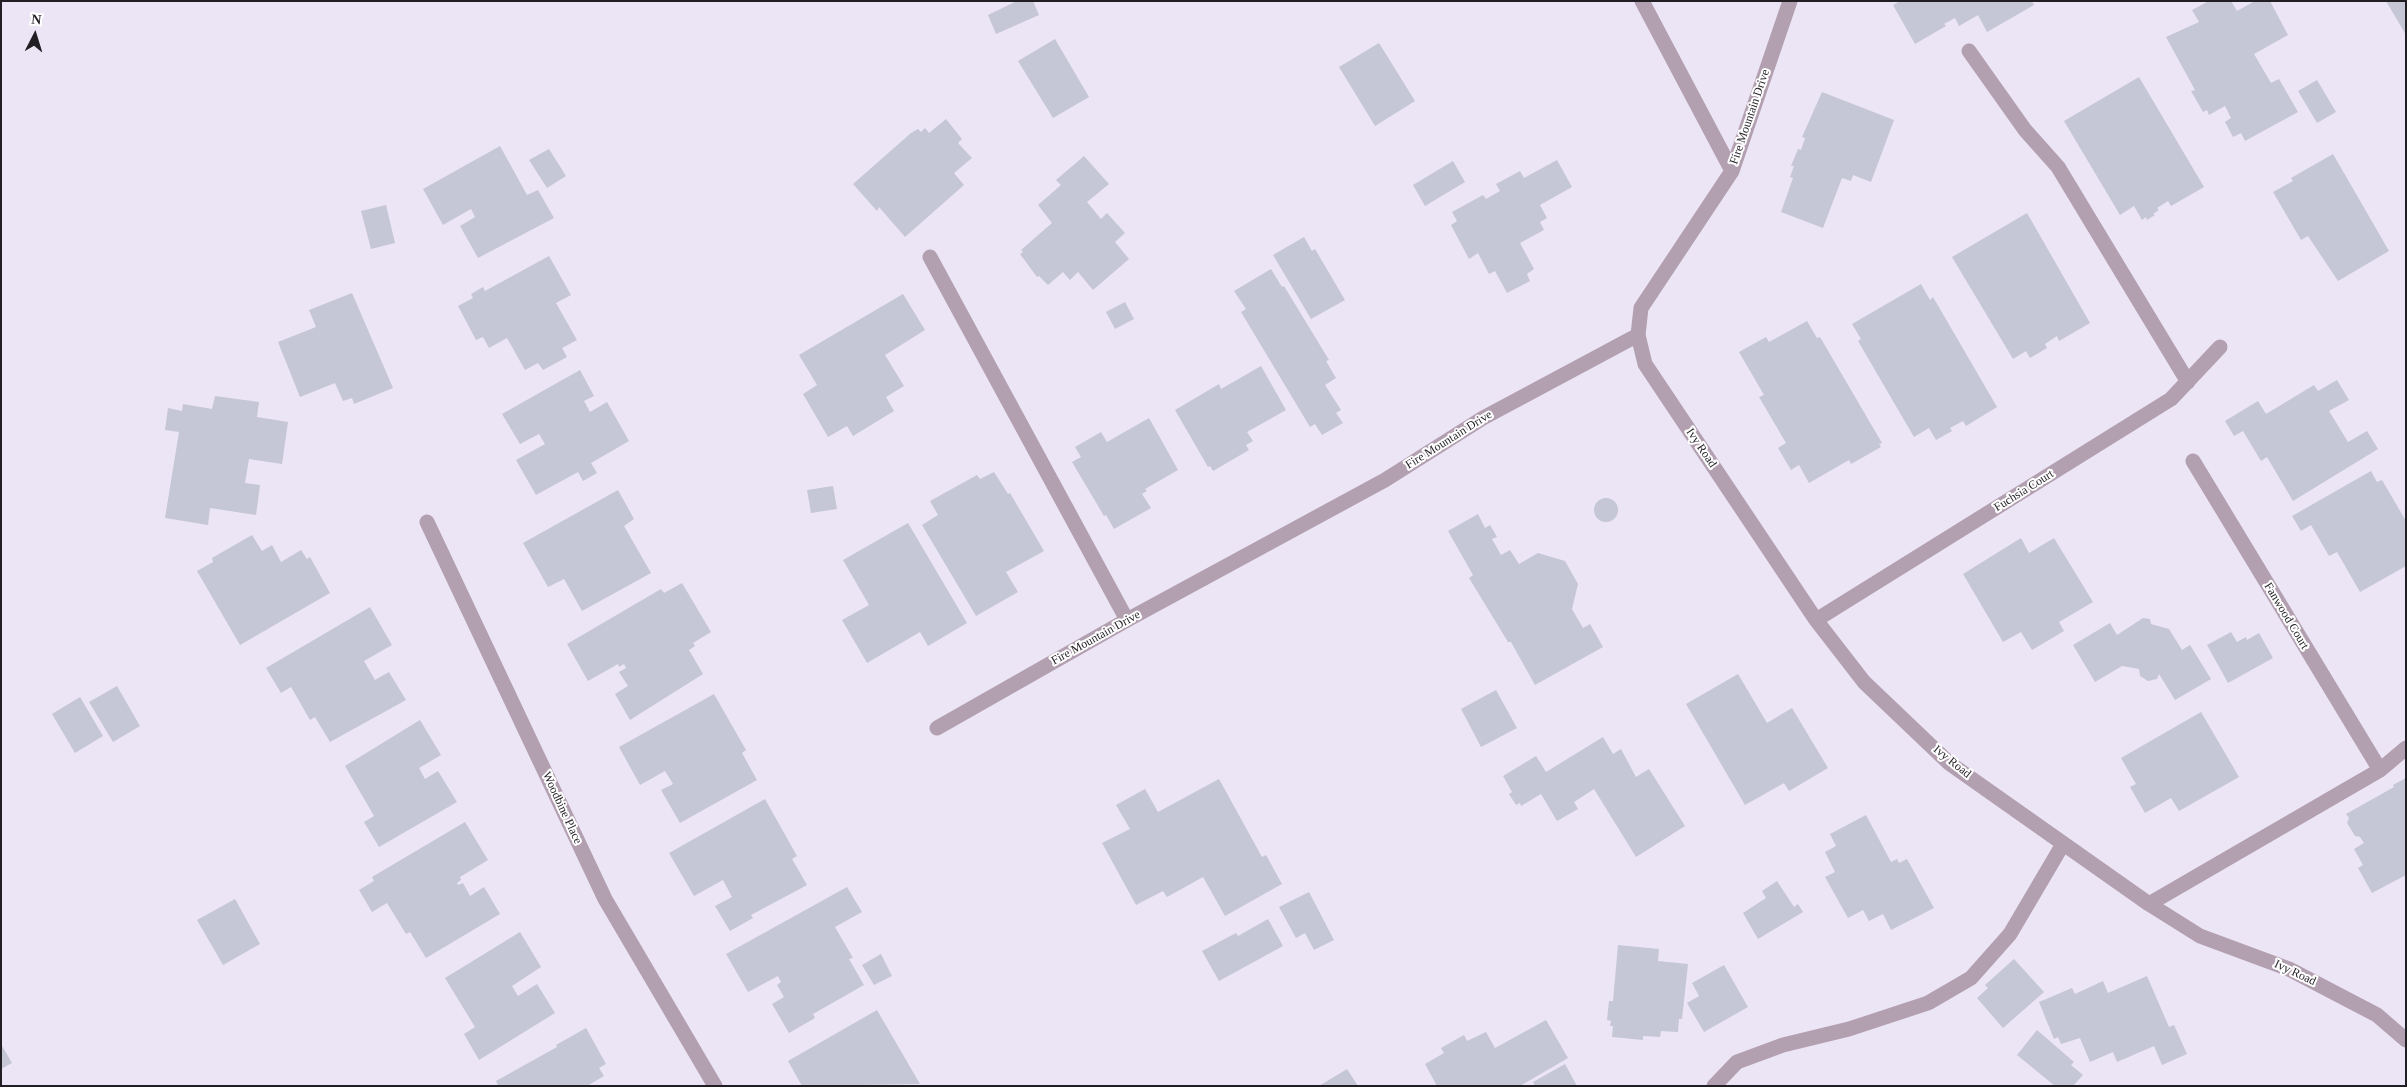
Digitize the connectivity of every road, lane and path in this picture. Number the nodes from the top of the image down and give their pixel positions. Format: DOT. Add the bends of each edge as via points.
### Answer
graph roads {
  1 [pos="1642,1"];
  2 [pos="1790,1"];
  3 [pos="1969,51"];
  4 [pos="1732,171"];
  5 [pos="930,256"];
  6 [pos="1638,335"];
  7 [pos="2220,347"];
  8 [pos="2188,382"];
  9 [pos="2193,461"];
  10 [pos="426,522"];
  11 [pos="1127,620"];
  12 [pos="1816,620"];
  13 [pos="937,728"];
  14 [pos="2406,748"];
  15 [pos="2380,770"];
  16 [pos="2064,844"];
  17 [pos="2148,904"];
  18 [pos="2406,1040"];
  19 [pos="714,1086"];
  20 [pos="1714,1086"];
  1 -- 4 [label="street"];
  2 -- 4 [label="street, Fire Mountain Drive"];
  3 -- 8 [label="street" via="2026,130 2058,167"];
  4 -- 6 [label="street, Fire Mountain Drive" via="1640,308"];
  5 -- 11 [label="street"];
  6 -- 11 [label="street, Fire Mountain Drive" via="1483,418 1385,480"];
  6 -- 12 [label="street, Ivy Road" via="1645,364"];
  7 -- 8 [label="street, Fuchsia Court"];
  8 -- 12 [label="street, Fuchsia Court" via="2172,399"];
  9 -- 15 [label="street, Fanwood Court"];
  10 -- 19 [label="street, Woodbine Place" via="606,899"];
  11 -- 13 [label="street, Fire Mountain Drive"];
  12 -- 16 [label="street, Ivy Road" via="1864,682 1950,763"];
  14 -- 15 [label="street"];
  15 -- 17 [label="street"];
  16 -- 17 [label="street, Ivy Road"];
  16 -- 20 [label="street" via="2010,934 1972,978 1928,1003 1849,1029 1783,1045 1737,1062"];
  17 -- 18 [label="street, Ivy Road" via="2200,936 2289,969 2378,1015"];
}
